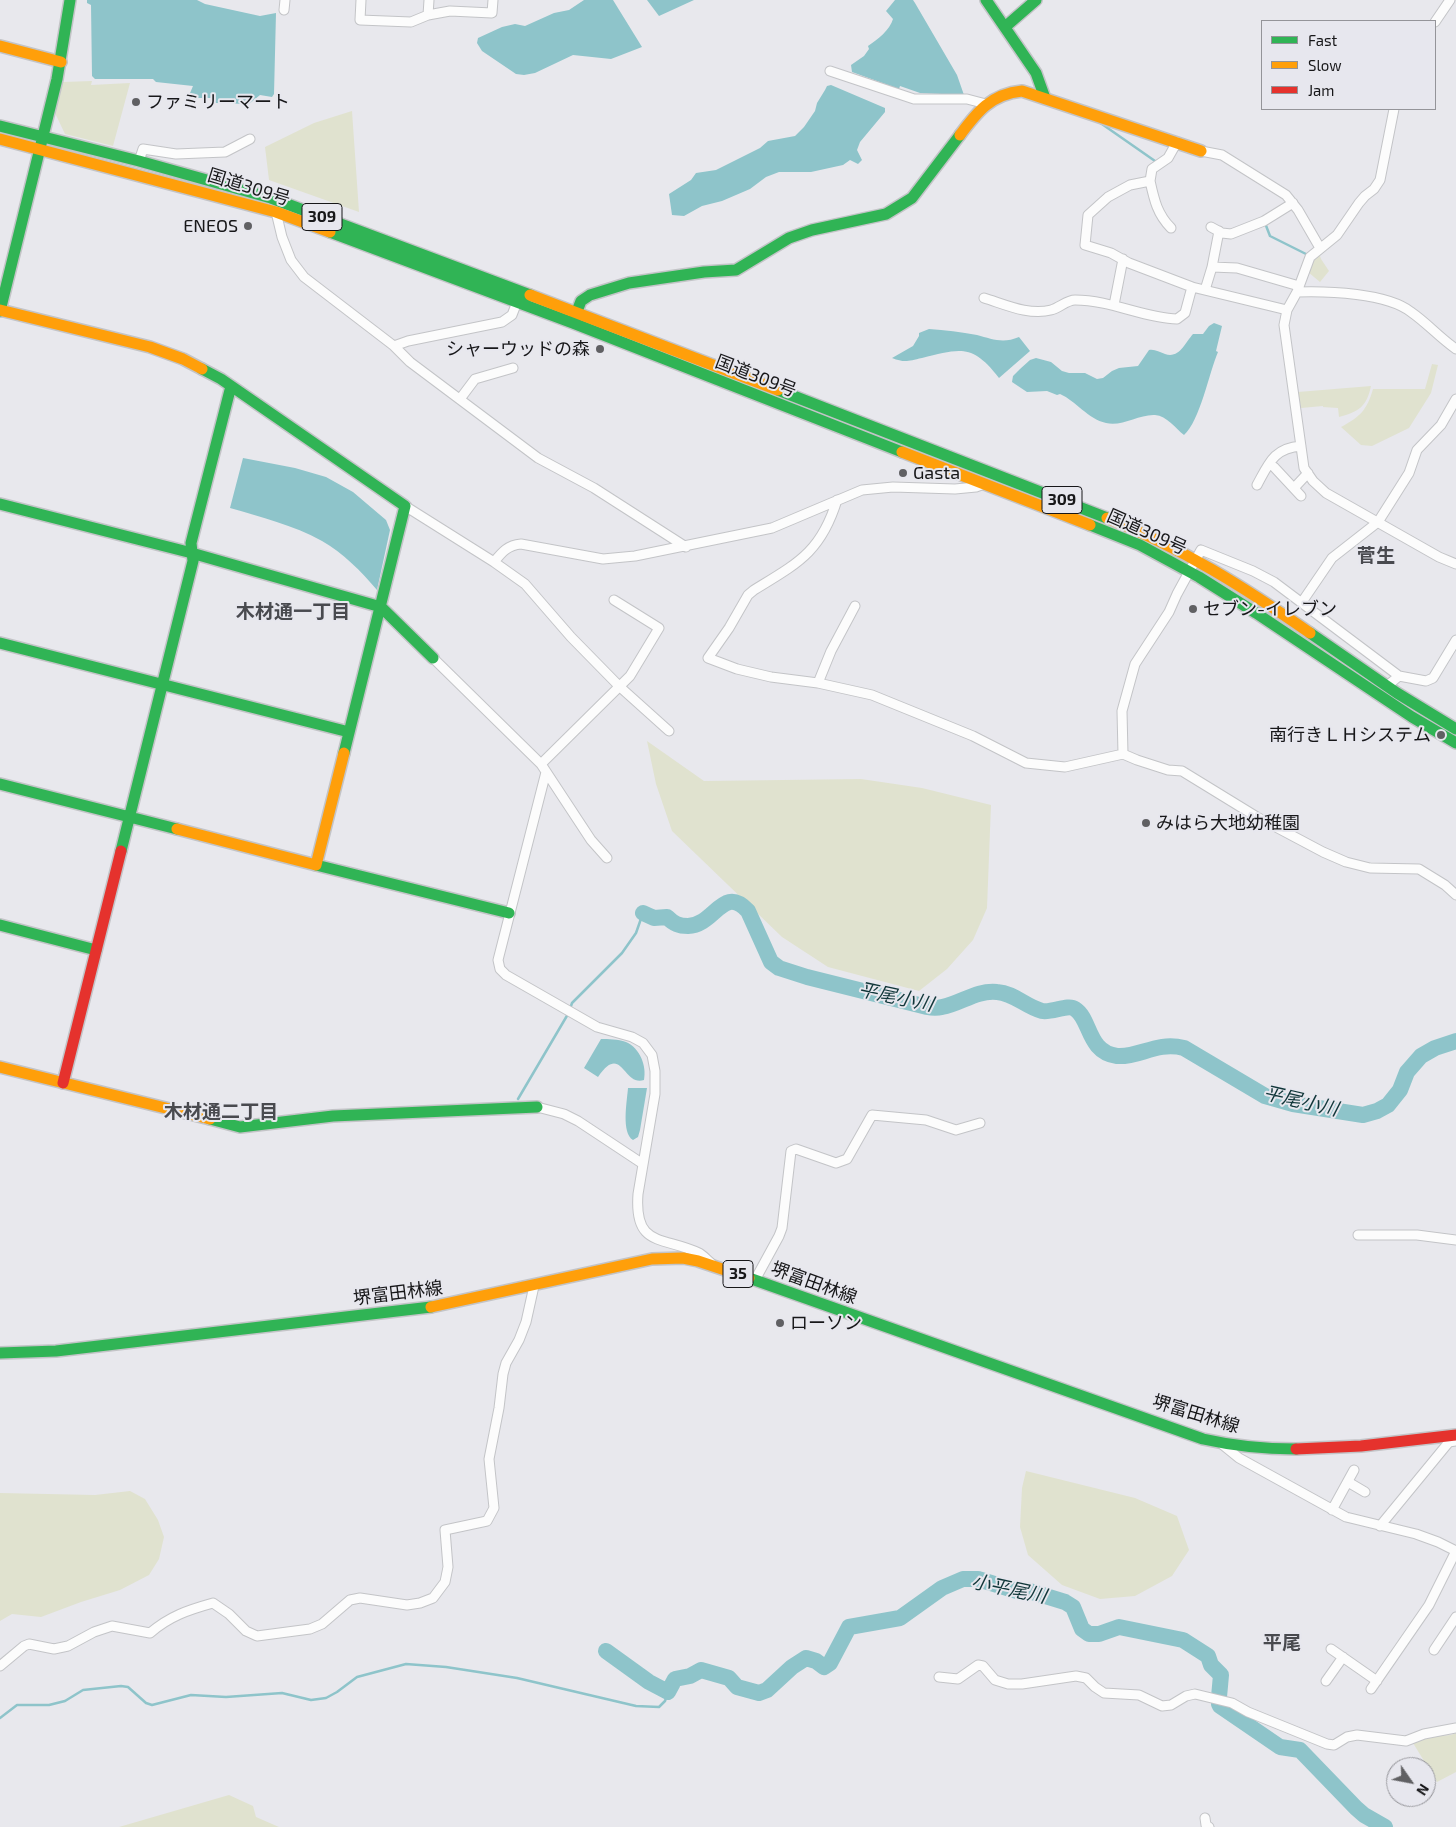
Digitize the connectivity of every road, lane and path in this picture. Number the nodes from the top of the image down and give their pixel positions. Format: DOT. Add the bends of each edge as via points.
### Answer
graph roads {
  1 [pos="70,0"];
  2 [pos="285,0"];
  3 [pos="361,0"];
  4 [pos="429,0"];
  5 [pos="493,0"];
  6 [pos="986,0"];
  7 [pos="1036,0"];
  8 [pos="1450,0"];
  9 [pos="284,10"];
  10 [pos="428,15"];
  11 [pos="1436,21"];
  12 [pos="1005,27"];
  13 [pos="0,46"];
  14 [pos="61,62"];
  15 [pos="830,71"];
  16 [pos="1045,98"];
  17 [pos="986,104"];
  18 [pos="1394,110"];
  19 [pos="0,126"];
  20 [pos="43,137"];
  21 [pos="0,139"];
  22 [pos="250,139"];
  23 [pos="1176,142"];
  24 [pos="40,150"];
  25 [pos="1201,151"];
  26 [pos="139,161"];
  27 [pos="1150,181"];
  28 [pos="1293,203"];
  29 [pos="276,212"];
  30 [pos="1171,228"];
  31 [pos="1320,248"];
  32 [pos="1123,259"];
  33 [pos="1212,267"];
  34 [pos="1192,287"];
  35 [pos="1298,289"];
  36 [pos="1205,290"];
  37 [pos="984,298"];
  38 [pos="517,302"];
  39 [pos="1114,304"];
  40 [pos="0,310"];
  41 [pos="1287,310"];
  42 [pos="576,311"];
  43 [pos="573,323"];
  44 [pos="394,346"];
  45 [pos="1456,349"];
  46 [pos="512,368"];
  47 [pos="231,386"];
  48 [pos="460,399"];
  49 [pos="1456,399"];
  50 [pos="1301,446"];
  51 [pos="1274,467"];
  52 [pos="1308,473"];
  53 [pos="984,484"];
  54 [pos="1257,485"];
  55 [pos="1294,488"];
  56 [pos="1301,496"];
  57 [pos="837,500"];
  58 [pos="0,504"];
  59 [pos="405,506"];
  60 [pos="1378,522"];
  61 [pos="686,547"];
  62 [pos="192,553"];
  63 [pos="1195,559"];
  64 [pos="494,562"];
  65 [pos="1456,564"];
  66 [pos="1189,571"];
  67 [pos="614,600"];
  68 [pos="1302,602"];
  69 [pos="855,606"];
  70 [pos="381,607"];
  71 [pos="1456,640"];
  72 [pos="0,643"];
  73 [pos="433,658"];
  74 [pos="1399,676"];
  75 [pos="818,683"];
  76 [pos="162,684"];
  77 [pos="1387,686"];
  78 [pos="620,687"];
  79 [pos="1456,729"];
  80 [pos="669,731"];
  81 [pos="349,732"];
  82 [pos="1456,743"];
  83 [pos="1123,754"];
  84 [pos="544,768"];
  85 [pos="0,784"];
  86 [pos="129,817"];
  87 [pos="607,858"];
  88 [pos="316,865"];
  89 [pos="1456,895"];
  90 [pos="509,913"];
  91 [pos="0,925"];
  92 [pos="96,950"];
  93 [pos="0,1066"];
  94 [pos="63,1083"];
  95 [pos="537,1107"];
  96 [pos="980,1123"];
  97 [pos="643,1164"];
  98 [pos="1358,1235"];
  99 [pos="1456,1240"];
  100 [pos="714,1266"];
  101 [pos="755,1280"];
  102 [pos="534,1286"];
  103 [pos="0,1353"];
  104 [pos="1456,1435"];
  105 [pos="1456,1441"];
  106 [pos="1224,1444"];
  107 [pos="1354,1470"];
  108 [pos="1348,1482"];
  109 [pos="1365,1492"];
  110 [pos="1332,1510"];
  111 [pos="1380,1526"];
  112 [pos="1456,1551"];
  113 [pos="1456,1617"];
  114 [pos="1331,1649"];
  115 [pos="1434,1650"];
  116 [pos="1343,1657"];
  117 [pos="0,1666"];
  118 [pos="939,1677"];
  119 [pos="1326,1681"];
  120 [pos="1377,1681"];
  121 [pos="1371,1689"];
  122 [pos="1456,1728"];
  1 -- 14 [label="main road"];
  2 -- 9 [label="street"];
  3 -- 10 [label="street" via="360,20 411,22"];
  4 -- 10 [label="street"];
  5 -- 10 [label="street" via="492,13 450,11"];
  6 -- 12 [label="main road"];
  7 -- 12 [label="main road"];
  8 -- 11 [label="street"];
  12 -- 16 [label="main road" via="1036,73"];
  13 -- 14 [label="main road"];
  14 -- 20 [label="main road"];
  15 -- 17 [label="street" via="914,99 967,99"];
  16 -- 17 [label="main road" via="1022,91 1010,92"];
  16 -- 23 [label="main road"];
  17 -- 42 [label="main road" via="912,198 886,214 789,238 736,270 629,283 607,289 581,301"];
  18 -- 31 [label="street" via="1380,180 1337,235"];
  19 -- 20 [label="main road, 国道309号 / 309"];
  20 -- 24 [label="main road"];
  20 -- 26 [label="main road, 国道309号 / 309"];
  21 -- 24 [label="main road, 国道309号 / 309"];
  22 -- 26 [label="street" via="225,152 176,154 143,149"];
  23 -- 25 [label="main road"];
  23 -- 27 [label="street" via="1168,158 1152,169"];
  24 -- 29 [label="main road, 国道309号 / 309"];
  24 -- 40 [label="main road"];
  25 -- 28 [label="street" via="1222,155 1264,180"];
  26 -- 42 [label="main road, 国道309号 / 309" via="271,198"];
  27 -- 30 [label="street" via="1156,207"];
  27 -- 32 [label="street" via="1130,185 1108,197 1088,215 1085,245"];
  28 -- 31 [label="street"];
  28 -- 33 [label="street" via="1264,222 1238,232 1231,234 1215,229"];
  29 -- 38 [label="main road, 国道309号 / 309"];
  29 -- 44 [label="street" via="291,260 304,277"];
  31 -- 35 [label="street" via="1310,257"];
  32 -- 34 [label="street"];
  32 -- 39 [label="street"];
  33 -- 35 [label="street" via="1237,268"];
  33 -- 36 [label="street"];
  34 -- 36 [label="street"];
  34 -- 39 [label="street" via="1185,313 1177,319"];
  35 -- 41 [label="street"];
  35 -- 45 [label="street" via="1361,295 1398,304"];
  36 -- 41 [label="street"];
  37 -- 39 [label="street" via="1030,312 1051,310 1073,300"];
  38 -- 43 [label="main road, 国道309号 / 309"];
  38 -- 44 [label="street" via="512,315 502,322"];
  40 -- 47 [label="main road" via="165,352 206,370"];
  41 -- 50 [label="street" via="1284,325"];
  42 -- 43 [label="main road"];
  42 -- 63 [label="main road, 国道309号 / 309" via="1101,515"];
  43 -- 53 [label="main road, 国道309号 / 309"];
  44 -- 48 [label="street"];
  46 -- 48 [label="street" via="475,380"];
  47 -- 59 [label="main road"];
  47 -- 62 [label="main road"];
  48 -- 61 [label="street" via="538,458 594,488"];
  49 -- 60 [label="street" via="1441,425 1417,450 1409,473"];
  50 -- 52 [label="street" via="1304,468"];
  50 -- 54 [label="street" via="1279,452"];
  51 -- 55 [label="street"];
  52 -- 55 [label="street"];
  52 -- 60 [label="street" via="1326,493"];
  53 -- 57 [label="street" via="955,489 893,487 862,490"];
  53 -- 66 [label="main road, 国道309号 / 309" via="1140,545"];
  55 -- 56 [label="street"];
  57 -- 61 [label="street" via="772,528"];
  57 -- 75 [label="street" via="822,536 812,549 799,562 748,595 708,658 762,675"];
  58 -- 62 [label="main road"];
  59 -- 64 [label="street"];
  59 -- 70 [label="main road"];
  60 -- 65 [label="street"];
  60 -- 68 [label="street" via="1332,558"];
  61 -- 64 [label="street" via="603,559 521,544 512,545"];
  62 -- 70 [label="main road"];
  62 -- 76 [label="main road" via="193,561"];
  63 -- 66 [label="street"];
  63 -- 68 [label="street" via="1201,550 1219,557 1274,582"];
  63 -- 77 [label="main road, 国道309号 / 309"];
  64 -- 78 [label="street" via="525,584"];
  66 -- 82 [label="main road, 国道309号 / 309"];
  66 -- 83 [label="street" via="1169,612 1135,664 1122,711"];
  67 -- 78 [label="street" via="659,628"];
  68 -- 74 [label="street"];
  69 -- 75 [label="street"];
  70 -- 73 [label="main road"];
  70 -- 81 [label="main road"];
  71 -- 74 [label="street" via="1434,678 1426,681"];
  72 -- 76 [label="main road"];
  73 -- 84 [label="street"];
  74 -- 77 [label="street"];
  75 -- 83 [label="street" via="872,695 973,736 1026,763 1065,767"];
  76 -- 81 [label="main road"];
  76 -- 86 [label="main road"];
  77 -- 79 [label="main road, 国道309号 / 309"];
  78 -- 80 [label="street"];
  78 -- 84 [label="street"];
  81 -- 88 [label="main road"];
  83 -- 89 [label="street" via="1182,772 1346,862 1370,868 1419,870"];
  84 -- 87 [label="street" via="591,840"];
  84 -- 90 [label="street"];
  85 -- 86 [label="main road"];
  86 -- 88 [label="main road"];
  86 -- 92 [label="main road"];
  88 -- 90 [label="main road"];
  90 -- 97 [label="street" via="498,960 506,975 597,1027 643,1043 652,1055 655,1094"];
  91 -- 92 [label="main road"];
  92 -- 94 [label="main road"];
  93 -- 94 [label="main road"];
  94 -- 95 [label="main road" via="240,1127 333,1116"];
  95 -- 97 [label="street" via="578,1121"];
  96 -- 101 [label="street" via="956,1130 926,1120 872,1115 842,1162 836,1163 796,1149 791,1151 782,1228"];
  97 -- 100 [label="street" via="636,1209 639,1222 654,1238 700,1253"];
  98 -- 99 [label="street" via="1417,1235"];
  100 -- 101 [label="main road, 堺富田林線 / 35"];
  100 -- 102 [label="main road, 堺富田林線 / 35" via="683,1258 652,1259"];
  101 -- 106 [label="main road, 堺富田林線 / 35"];
  102 -- 103 [label="main road, 堺富田林線 / 35" via="417,1309 56,1351"];
  102 -- 117 [label="street" via="526,1322 503,1374 489,1459 494,1508 487,1521 445,1530 448,1567 445,1582 429,1601 407,1605 360,1598 350,1600 310,1630 257,1636 246,1631 213,1603 181,1612 150,1633 112,1626 68,1646 54,1649 29,1644"];
  104 -- 106 [label="main road, 堺富田林線 / 35" via="1310,1450"];
  105 -- 111 [label="street" via="1449,1442"];
  106 -- 110 [label="street" via="1239,1458"];
  107 -- 108 [label="street"];
  108 -- 109 [label="street"];
  108 -- 110 [label="street"];
  110 -- 111 [label="street"];
  111 -- 112 [label="street" via="1416,1534"];
  112 -- 120 [label="street" via="1429,1605"];
  113 -- 115 [label="street"];
  114 -- 116 [label="street"];
  116 -- 119 [label="street"];
  116 -- 120 [label="street"];
  118 -- 122 [label="street" via="958,1678 978,1665 983,1666 995,1680 1008,1684 1076,1676 1086,1678 1104,1693 1139,1695 1162,1706 1195,1694 1232,1703 1334,1745 1356,1735 1406,1741"];
  120 -- 121 [label="street"];
}
